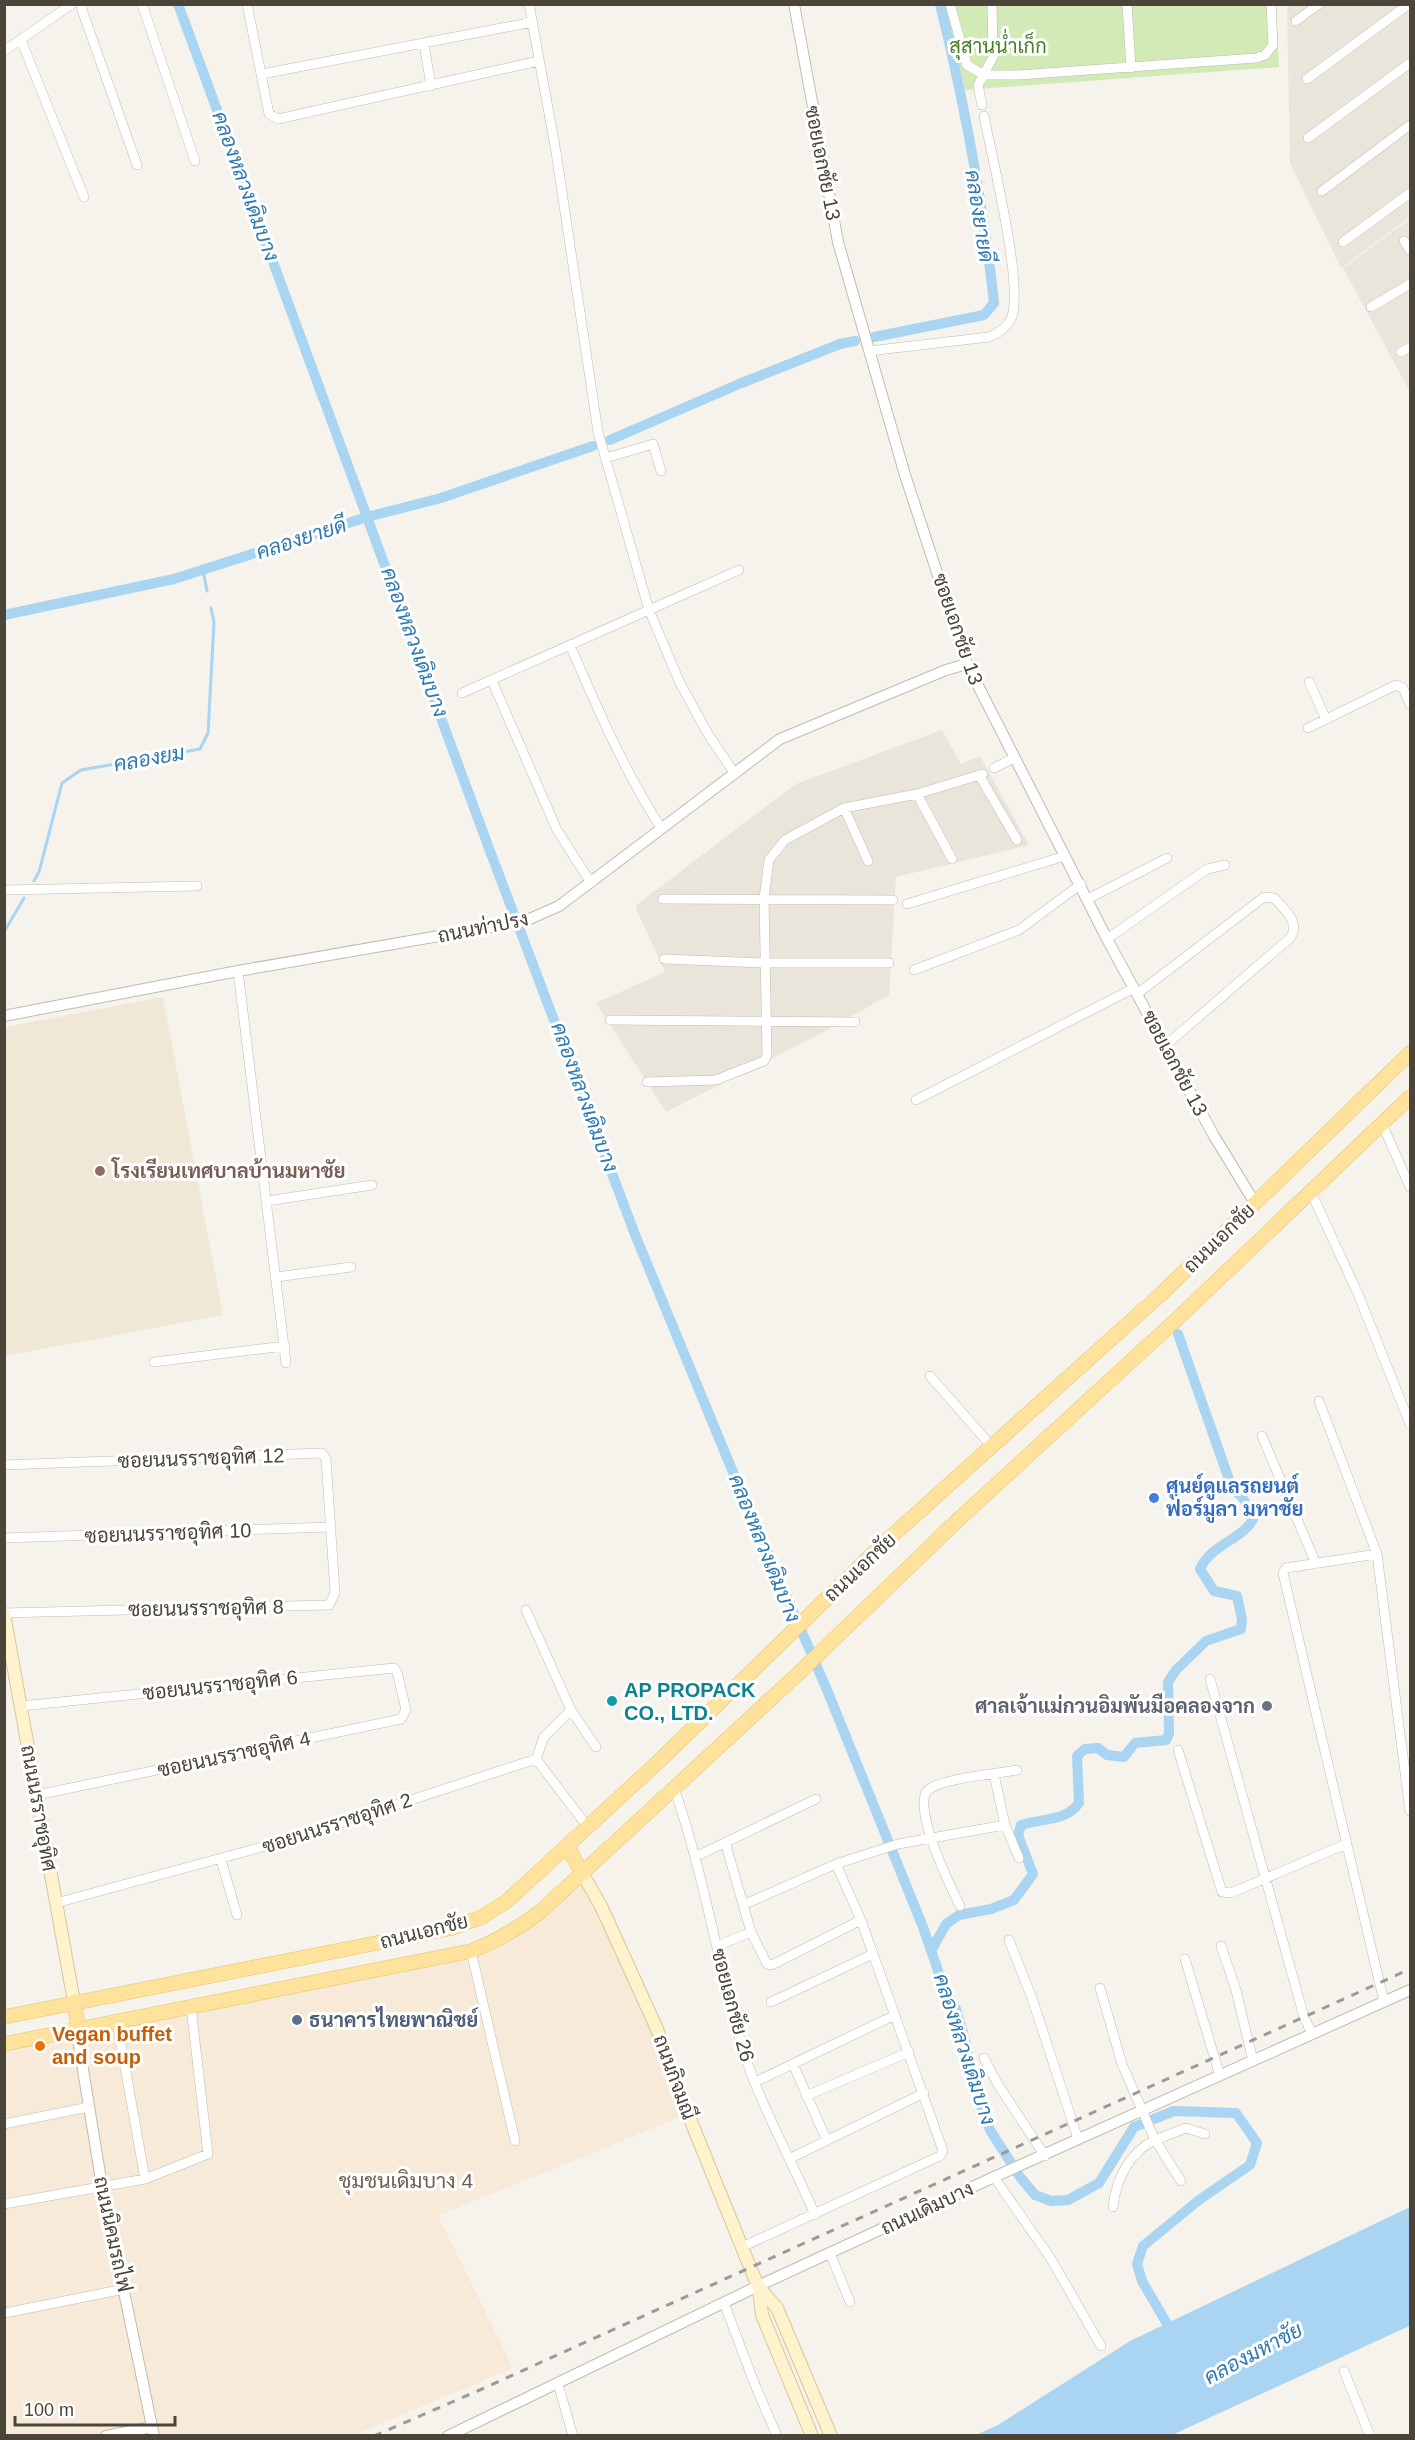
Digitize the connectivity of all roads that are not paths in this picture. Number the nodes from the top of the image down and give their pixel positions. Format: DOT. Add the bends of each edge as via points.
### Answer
graph roads {
  1 [pos="72,4"];
  2 [pos="80,4"];
  3 [pos="142,4"];
  4 [pos="247,4"];
  5 [pos="529,4"];
  6 [pos="794,4"];
  7 [pos="950,4"];
  8 [pos="992,4"];
  9 [pos="1127,4"];
  10 [pos="1271,4"];
  11 [pos="1319,4"];
  12 [pos="1409,4"];
  13 [pos="1296,21"];
  14 [pos="532,22"];
  15 [pos="21,40"];
  16 [pos="424,44"];
  17 [pos="4,51"];
  18 [pos="539,61"];
  19 [pos="1410,63"];
  20 [pos="1131,68"];
  21 [pos="262,74"];
  22 [pos="984,75"];
  23 [pos="1307,79"];
  24 [pos="431,86"];
  25 [pos="982,105"];
  26 [pos="984,116"];
  27 [pos="1410,125"];
  28 [pos="1308,138"];
  29 [pos="195,161"];
  30 [pos="136,165"];
  31 [pos="1322,191"];
  32 [pos="1410,193"];
  33 [pos="84,197"];
  34 [pos="1404,241"];
  35 [pos="1343,242"];
  36 [pos="1410,250"];
  37 [pos="1410,284"];
  38 [pos="1371,307"];
  39 [pos="1410,347"];
  40 [pos="869,351"];
  41 [pos="1401,352"];
  42 [pos="606,458"];
  43 [pos="661,471"];
  44 [pos="739,570"];
  45 [pos="649,610"];
  46 [pos="570,645"];
  47 [pos="968,664"];
  48 [pos="492,681"];
  49 [pos="1309,682"];
  50 [pos="462,693"];
  51 [pos="1410,704"];
  52 [pos="1326,719"];
  53 [pos="1308,728"];
  54 [pos="1014,758"];
  55 [pos="994,768"];
  56 [pos="735,774"];
  57 [pos="916,794"];
  58 [pos="844,808"];
  59 [pos="661,828"];
  60 [pos="1017,840"];
  61 [pos="1065,856"];
  62 [pos="1167,858"];
  63 [pos="952,859"];
  64 [pos="868,861"];
  65 [pos="1225,865"];
  66 [pos="591,883"];
  67 [pos="1081,884"];
  68 [pos="197,886"];
  69 [pos="4,890"];
  70 [pos="764,898"];
  71 [pos="663,899"];
  72 [pos="1088,899"];
  73 [pos="893,900"];
  74 [pos="907,904"];
  75 [pos="1107,939"];
  76 [pos="664,959"];
  77 [pos="767,963"];
  78 [pos="889,963"];
  79 [pos="914,970"];
  80 [pos="238,971"];
  81 [pos="1136,991"];
  82 [pos="4,1016"];
  83 [pos="610,1020"];
  84 [pos="766,1020"];
  85 [pos="855,1022"];
  86 [pos="1166,1045"];
  87 [pos="1410,1053"];
  88 [pos="647,1082"];
  89 [pos="1410,1097"];
  90 [pos="916,1101"];
  91 [pos="1383,1126"];
  92 [pos="372,1185"];
  93 [pos="1410,1188"];
  94 [pos="1311,1191"];
  95 [pos="267,1201"];
  96 [pos="1255,1203"];
  97 [pos="351,1267"];
  98 [pos="276,1277"];
  99 [pos="285,1346"];
  100 [pos="154,1362"];
  101 [pos="286,1363"];
  102 [pos="930,1376"];
  103 [pos="1319,1401"];
  104 [pos="1410,1424"];
  105 [pos="1262,1436"];
  106 [pos="993,1448"];
  107 [pos="4,1465"];
  108 [pos="332,1527"];
  109 [pos="4,1538"];
  110 [pos="1377,1554"];
  111 [pos="1316,1564"];
  112 [pos="526,1610"];
  113 [pos="4,1614"];
  114 [pos="1210,1679"];
  115 [pos="402,1691"];
  116 [pos="21,1706"];
  117 [pos="571,1710"];
  118 [pos="596,1747"];
  119 [pos="1178,1750"];
  120 [pos="536,1759"];
  121 [pos="1017,1770"];
  122 [pos="994,1774"];
  123 [pos="674,1788"];
  124 [pos="37,1795"];
  125 [pos="816,1799"];
  126 [pos="1410,1811"];
  127 [pos="1005,1824"];
  128 [pos="587,1826"];
  129 [pos="932,1839"];
  130 [pos="725,1842"];
  131 [pos="1346,1844"];
  132 [pos="567,1846"];
  133 [pos="695,1857"];
  134 [pos="1019,1858"];
  135 [pos="221,1860"];
  136 [pos="836,1864"];
  137 [pos="582,1873"];
  138 [pos="1267,1877"];
  139 [pos="56,1903"];
  140 [pos="743,1905"];
  141 [pos="960,1906"];
  142 [pos="237,1915"];
  143 [pos="861,1920"];
  144 [pos="751,1932"];
  145 [pos="1009,1940"];
  146 [pos="717,1946"];
  147 [pos="1221,1946"];
  148 [pos="471,1951"];
  149 [pos="873,1954"];
  150 [pos="1185,1959"];
  151 [pos="1100,1988"];
  152 [pos="1410,1990"];
  153 [pos="74,2002"];
  154 [pos="771,2002"];
  155 [pos="1384,2002"];
  156 [pos="191,2007"];
  157 [pos="895,2015"];
  158 [pos="4,2017"];
  159 [pos="117,2022"];
  160 [pos="79,2031"];
  161 [pos="1312,2034"];
  162 [pos="4,2044"];
  163 [pos="909,2052"];
  164 [pos="984,2058"];
  165 [pos="1253,2061"];
  166 [pos="793,2064"];
  167 [pos="1220,2076"];
  168 [pos="755,2082"];
  169 [pos="924,2093"];
  170 [pos="806,2096"];
  171 [pos="89,2107"];
  172 [pos="1140,2112"];
  173 [pos="4,2124"];
  174 [pos="1205,2134"];
  175 [pos="1078,2139"];
  176 [pos="827,2140"];
  177 [pos="1155,2140"];
  178 [pos="515,2141"];
  179 [pos="1045,2156"];
  180 [pos="791,2158"];
  181 [pos="995,2176"];
  182 [pos="145,2179"];
  183 [pos="1181,2181"];
  184 [pos="102,2186"];
  185 [pos="4,2204"];
  186 [pos="1113,2207"];
  187 [pos="815,2214"];
  188 [pos="742,2247"];
  189 [pos="830,2253"];
  190 [pos="758,2286"];
  191 [pos="124,2289"];
  192 [pos="850,2302"];
  193 [pos="724,2303"];
  194 [pos="4,2313"];
  195 [pos="1101,2346"];
  196 [pos="1344,2371"];
  197 [pos="558,2384"];
  198 [pos="153,2431"];
  199 [pos="453,2434"];
  200 [pos="106,2436"];
  201 [pos="573,2436"];
  202 [pos="777,2436"];
  203 [pos="812,2436"];
  204 [pos="831,2436"];
  205 [pos="1370,2436"];
  1 -- 15 [label="street"];
  2 -- 30 [label="street"];
  3 -- 29 [label="street"];
  4 -- 21 [label="street"];
  5 -- 14 [label="street"];
  6 -- 40 [label="street, ซอยเอกชัย 13" via="838,242"];
  7 -- 22 [label="street" via="967,65"];
  8 -- 22 [label="street" via="993,57"];
  9 -- 20 [label="street"];
  10 -- 20 [label="street" via="1273,45 1265,55"];
  11 -- 13 [label="street"];
  12 -- 23 [label="street"];
  14 -- 16 [label="street"];
  14 -- 18 [label="street"];
  15 -- 17 [label="street"];
  15 -- 33 [label="street"];
  16 -- 21 [label="street"];
  16 -- 24 [label="street"];
  18 -- 24 [label="street"];
  18 -- 42 [label="street" via="598,432"];
  19 -- 28 [label="street"];
  20 -- 22 [label="street"];
  21 -- 24 [label="street" via="268,114 278,119"];
  22 -- 25 [label="street" via="978,85"];
  26 -- 40 [label="street" via="1011,265 1011,318 1004,329 989,337"];
  27 -- 31 [label="street"];
  32 -- 35 [label="street"];
  34 -- 36 [label="street"];
  37 -- 38 [label="street"];
  39 -- 41 [label="street"];
  40 -- 47 [label="street, ซอยเอกชัย 13" via="905,475"];
  42 -- 43 [label="street" via="653,444"];
  42 -- 45 [label="street"];
  44 -- 45 [label="street"];
  45 -- 46 [label="street"];
  45 -- 56 [label="street" via="680,683"];
  46 -- 48 [label="street"];
  46 -- 59 [label="street" via="611,741"];
  47 -- 54 [label="street, ซอยเอกชัย 13"];
  47 -- 56 [label="street, ถนนท่าปรง" via="801,728"];
  48 -- 50 [label="street"];
  48 -- 66 [label="street" via="557,830"];
  49 -- 52 [label="street"];
  51 -- 52 [label="street" via="1403,688 1396,685"];
  52 -- 53 [label="street"];
  54 -- 55 [label="street"];
  54 -- 61 [label="street, ซอยเอกชัย 13"];
  56 -- 59 [label="street, ถนนท่าปรง"];
  57 -- 58 [label="street"];
  57 -- 60 [label="street" via="981,775"];
  57 -- 63 [label="street"];
  58 -- 64 [label="street"];
  58 -- 70 [label="street" via="800,831 772,853 766,869"];
  59 -- 66 [label="street, ถนนท่าปรง"];
  61 -- 67 [label="street, ซอยเอกชัย 13"];
  61 -- 74 [label="street"];
  62 -- 72 [label="street"];
  65 -- 75 [label="street" via="1207,868"];
  66 -- 80 [label="street, ถนนท่าปรง" via="560,906 525,921"];
  67 -- 72 [label="street, ซอยเอกชัย 13"];
  67 -- 79 [label="street" via="1019,930"];
  68 -- 69 [label="street"];
  70 -- 71 [label="street"];
  70 -- 73 [label="street"];
  70 -- 77 [label="street"];
  72 -- 75 [label="street, ซอยเอกชัย 13"];
  75 -- 81 [label="street, ซอยเอกชัย 13"];
  76 -- 77 [label="street"];
  77 -- 78 [label="street"];
  77 -- 84 [label="street"];
  80 -- 82 [label="street, ถนนท่าปรง"];
  80 -- 95 [label="street"];
  81 -- 86 [label="street, ซอยเอกชัย 13"];
  81 -- 86 [label="street" via="1264,897 1274,898 1295,924 1290,938"];
  81 -- 90 [label="street"];
  83 -- 84 [label="street"];
  84 -- 85 [label="street"];
  84 -- 88 [label="street" via="767,1055 761,1063 716,1080"];
  86 -- 96 [label="street, ซอยเอกชัย 13"];
  87 -- 96 [label="main road, ถนนเอกชัย"];
  89 -- 91 [label="main road, ถนนเอกชัย"];
  91 -- 93 [label="street"];
  91 -- 94 [label="main road, ถนนเอกชัย"];
  92 -- 95 [label="street"];
  94 -- 104 [label="street"];
  94 -- 123 [label="main road, ถนนเอกชัย"];
  95 -- 98 [label="street"];
  96 -- 106 [label="main road, ถนนเอกชัย"];
  97 -- 98 [label="street"];
  98 -- 99 [label="street"];
  99 -- 100 [label="street"];
  99 -- 101 [label="street"];
  102 -- 106 [label="street"];
  103 -- 110 [label="street"];
  105 -- 111 [label="street"];
  106 -- 128 [label="main road, ถนนเอกชัย" via="884,1544"];
  107 -- 108 [label="street, ซอยนนรราชอุทิศ 12" via="322,1453 326,1459"];
  108 -- 109 [label="street, ซอยนนรราชอุทิศ 10"];
  108 -- 113 [label="street, ซอยนนรราชอุทิศ 8" via="335,1593 329,1605"];
  110 -- 111 [label="street"];
  110 -- 126 [label="street"];
  111 -- 131 [label="street" via="1286,1568 1283,1573"];
  112 -- 117 [label="street"];
  113 -- 116 [label="main road, ถนนนรราชอุทิศ"];
  114 -- 138 [label="street"];
  115 -- 116 [label="street, ซอยนนรราชอุทิศ 6" via="394,1668"];
  115 -- 124 [label="street, ซอยนนรราชอุทิศ 4" via="406,1710 401,1719"];
  116 -- 124 [label="main road, ถนนนรราชอุทิศ"];
  117 -- 118 [label="street"];
  117 -- 120 [label="street" via="544,1737"];
  119 -- 138 [label="street" via="1222,1892 1231,1893"];
  120 -- 128 [label="street"];
  120 -- 135 [label="street, ซอยนนรราชอุทิศ 2"];
  121 -- 122 [label="street"];
  122 -- 127 [label="street"];
  122 -- 129 [label="street" via="968,1777 928,1790 923,1804"];
  123 -- 133 [label="street, ซอยเอกชัย 26"];
  123 -- 137 [label="main road, ถนนเอกชัย"];
  124 -- 139 [label="main road, ถนนนรราชอุทิศ"];
  125 -- 130 [label="street"];
  127 -- 129 [label="street"];
  127 -- 134 [label="street"];
  128 -- 132 [label="main road, ถนนเอกชัย"];
  129 -- 136 [label="street" via="881,1848"];
  129 -- 141 [label="street"];
  130 -- 133 [label="street"];
  130 -- 140 [label="street"];
  131 -- 138 [label="street"];
  131 -- 155 [label="street"];
  132 -- 137 [label="main road"];
  132 -- 153 [label="main road, ถนนเอกชัย" via="507,1902 452,1928"];
  133 -- 146 [label="street, ซอยเอกชัย 26"];
  135 -- 139 [label="street, ซอยนนรราชอุทิศ 2"];
  135 -- 142 [label="street"];
  136 -- 140 [label="street"];
  136 -- 143 [label="street"];
  137 -- 148 [label="main road, ถนนเอกชัย" via="520,1927"];
  137 -- 188 [label="main road, ถนนกิจมณี" via="657,2029"];
  138 -- 161 [label="street" via="1304,2017"];
  139 -- 153 [label="main road, ถนนนรราชอุทิศ"];
  140 -- 144 [label="street"];
  143 -- 144 [label="street" via="772,1965 767,1964"];
  143 -- 149 [label="street"];
  144 -- 146 [label="street"];
  145 -- 175 [label="street"];
  146 -- 168 [label="street, ซอยเอกชัย 26"];
  147 -- 165 [label="street"];
  148 -- 156 [label="main road, ถนนเอกชัย"];
  148 -- 178 [label="street"];
  149 -- 154 [label="street"];
  149 -- 157 [label="street"];
  150 -- 167 [label="street"];
  151 -- 172 [label="street"];
  152 -- 155 [label="street, ถนนเดิมบาง"];
  153 -- 158 [label="main road, ถนนเอกชัย"];
  153 -- 160 [label="main road"];
  155 -- 161 [label="street, ถนนเดิมบาง"];
  156 -- 159 [label="main road, ถนนเอกชัย"];
  156 -- 182 [label="street" via="209,2151 205,2157"];
  157 -- 163 [label="street"];
  157 -- 166 [label="street"];
  159 -- 160 [label="main road, ถนนเอกชัย"];
  159 -- 182 [label="street"];
  160 -- 162 [label="main road, ถนนเอกชัย"];
  160 -- 171 [label="street, ถนนนิคมรถไฟ"];
  161 -- 165 [label="street, ถนนเดิมบาง"];
  163 -- 169 [label="street"];
  163 -- 170 [label="street"];
  164 -- 179 [label="street" via="996,2083"];
  165 -- 167 [label="street, ถนนเดิมบาง"];
  166 -- 168 [label="street"];
  166 -- 170 [label="street"];
  167 -- 172 [label="street, ถนนเดิมบาง"];
  168 -- 180 [label="street, ซอยเอกชัย 26"];
  169 -- 176 [label="street"];
  169 -- 187 [label="street" via="943,2148 940,2156"];
  170 -- 176 [label="street"];
  171 -- 173 [label="street"];
  171 -- 184 [label="street, ถนนนิคมรถไฟ"];
  172 -- 175 [label="street, ถนนเดิมบาง"];
  172 -- 177 [label="street"];
  174 -- 177 [label="street" via="1186,2128"];
  175 -- 179 [label="street, ถนนเดิมบาง"];
  176 -- 180 [label="street"];
  177 -- 183 [label="street"];
  177 -- 186 [label="street" via="1136,2151 1129,2161"];
  179 -- 181 [label="street, ถนนเดิมบาง"];
  180 -- 187 [label="street, ซอยเอกชัย 26"];
  181 -- 189 [label="street, ถนนเดิมบาง"];
  181 -- 195 [label="street" via="1051,2259"];
  182 -- 184 [label="street"];
  184 -- 185 [label="street"];
  184 -- 191 [label="street, ถนนนิคมรถไฟ"];
  187 -- 188 [label="street"];
  188 -- 190 [label="main road, ถนนกิจมณี"];
  189 -- 190 [label="street, ถนนเดิมบาง"];
  189 -- 192 [label="street"];
  190 -- 193 [label="street, ถนนเดิมบาง"];
  190 -- 203 [label="main road, ถนนกิจมณี" via="762,2315"];
  190 -- 204 [label="main road, ถนนกิจมณี" via="777,2308"];
  191 -- 194 [label="street"];
  191 -- 198 [label="street, ถนนนิคมรถไฟ"];
  193 -- 197 [label="street, ถนนเดิมบาง"];
  193 -- 202 [label="street"];
  196 -- 205 [label="street"];
  197 -- 199 [label="street, ถนนเดิมบาง"];
  197 -- 201 [label="street"];
  198 -- 200 [label="street"];
}
